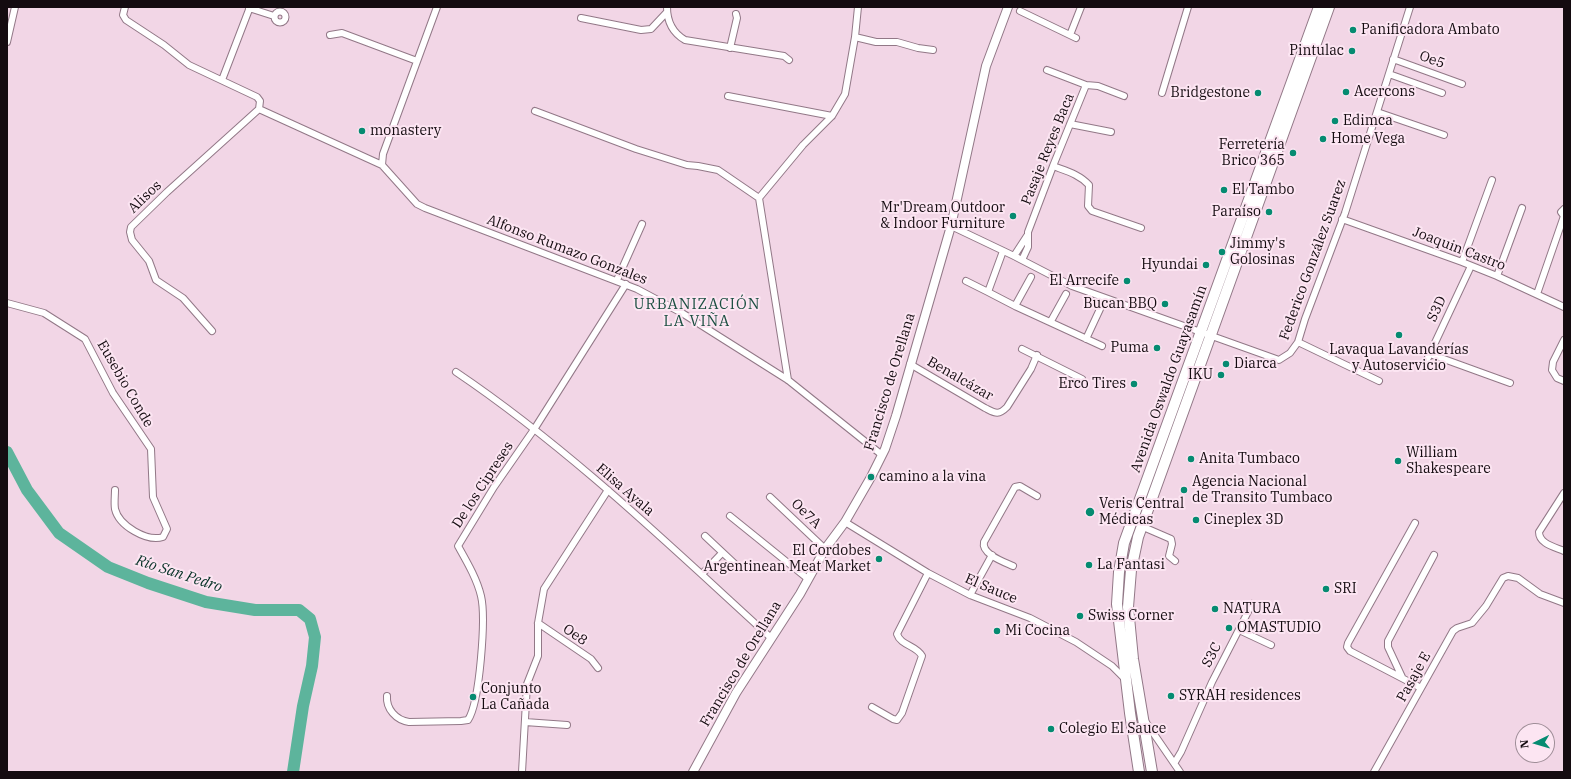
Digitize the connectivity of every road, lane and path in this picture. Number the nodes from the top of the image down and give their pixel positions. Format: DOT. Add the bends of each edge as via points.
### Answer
graph roads {
  1 [pos="15,7"];
  2 [pos="125,7"];
  3 [pos="437,7"];
  4 [pos="858,7"];
  5 [pos="1008,7"];
  6 [pos="1081,7"];
  7 [pos="1188,7"];
  8 [pos="1319,7"];
  9 [pos="1329,7"];
  10 [pos="1410,7"];
  11 [pos="250,8"];
  12 [pos="667,10"];
  13 [pos="1020,11"];
  14 [pos="736,14"];
  15 [pos="274,16"];
  16 [pos="580,18"];
  17 [pos="330,35"];
  18 [pos="1070,35"];
  19 [pos="855,37"];
  20 [pos="1076,38"];
  21 [pos="7,42"];
  22 [pos="730,48"];
  23 [pos="933,50"];
  24 [pos="1393,59"];
  25 [pos="789,60"];
  26 [pos="417,61"];
  27 [pos="1047,70"];
  28 [pos="1388,74"];
  29 [pos="222,80"];
  30 [pos="1462,84"];
  31 [pos="1086,85"];
  32 [pos="1162,93"];
  33 [pos="1442,93"];
  34 [pos="728,96"];
  35 [pos="1124,96"];
  36 [pos="259,109"];
  37 [pos="535,111"];
  38 [pos="1377,112"];
  39 [pos="832,116"];
  40 [pos="1070,124"];
  41 [pos="1111,132"];
  42 [pos="1444,135"];
  43 [pos="382,165"];
  44 [pos="1053,166"];
  45 [pos="1492,180"];
  46 [pos="759,198"];
  47 [pos="1522,208"];
  48 [pos="1564,209"];
  49 [pos="1564,216"];
  50 [pos="1342,219"];
  51 [pos="642,224"];
  52 [pos="951,226"];
  53 [pos="1141,228"];
  54 [pos="1027,236"];
  55 [pos="1002,251"];
  56 [pos="1014,256"];
  57 [pos="1022,260"];
  58 [pos="1462,262"];
  59 [pos="1471,266"];
  60 [pos="1497,276"];
  61 [pos="1031,277"];
  62 [pos="616,280"];
  63 [pos="966,281"];
  64 [pos="626,284"];
  65 [pos="988,292"];
  66 [pos="1066,294"];
  67 [pos="1537,294"];
  68 [pos="7,303"];
  69 [pos="1015,306"];
  70 [pos="1564,306"];
  71 [pos="1100,309"];
  72 [pos="1051,321"];
  73 [pos="212,331"];
  74 [pos="1206,333"];
  75 [pos="1086,339"];
  76 [pos="1564,340"];
  77 [pos="1298,342"];
  78 [pos="1102,346"];
  79 [pos="1022,350"];
  80 [pos="1430,354"];
  81 [pos="1037,355"];
  82 [pos="910,364"];
  83 [pos="1425,364"];
  84 [pos="456,372"];
  85 [pos="1082,379"];
  86 [pos="788,380"];
  87 [pos="1379,381"];
  88 [pos="1564,381"];
  89 [pos="1510,383"];
  90 [pos="535,428"];
  91 [pos="882,455"];
  92 [pos="115,490"];
  93 [pos="608,490"];
  94 [pos="1564,493"];
  95 [pos="1037,496"];
  96 [pos="770,497"];
  97 [pos="730,516"];
  98 [pos="845,522"];
  99 [pos="1415,523"];
  100 [pos="1141,526"];
  101 [pos="705,536"];
  102 [pos="826,549"];
  103 [pos="1564,551"];
  104 [pos="722,553"];
  105 [pos="992,555"];
  106 [pos="1434,555"];
  107 [pos="1175,561"];
  108 [pos="737,566"];
  109 [pos="1013,566"];
  110 [pos="928,573"];
  111 [pos="702,574"];
  112 [pos="808,579"];
  113 [pos="970,596"];
  114 [pos="1564,603"];
  115 [pos="1252,604"];
  116 [pos="538,623"];
  117 [pos="1239,630"];
  118 [pos="770,637"];
  119 [pos="1271,645"];
  120 [pos="598,668"];
  121 [pos="1402,677"];
  122 [pos="1126,680"];
  123 [pos="1421,688"];
  124 [pos="387,696"];
  125 [pos="872,707"];
  126 [pos="1143,719"];
  127 [pos="525,722"];
  128 [pos="567,725"];
  129 [pos="1175,762"];
  130 [pos="522,772"];
  131 [pos="693,772"];
  132 [pos="1139,772"];
  133 [pos="1152,772"];
  134 [pos="1180,772"];
  135 [pos="1374,772"];
  1 -- 21 [label="street"];
  2 -- 29 [label="street" via="123,15 126,20 164,44 190,65"];
  3 -- 26 [label="street"];
  4 -- 19 [label="street"];
  5 -- 52 [label="street, Francisco de Orellana" via="986,66"];
  6 -- 18 [label="street"];
  7 -- 32 [label="street"];
  8 -- 74 [label="main road, Avenida Oswaldo Guayasamín"];
  9 -- 74 [label="main road, Avenida Oswaldo Guayasamín"];
  10 -- 24 [label="street, Federico González Suarez"];
  11 -- 15 [label="street"];
  11 -- 29 [label="street"];
  12 -- 16 [label="street" via="651,29 642,30"];
  12 -- 22 [label="street" via="677,36 685,40"];
  13 -- 18 [label="street"];
  14 -- 22 [label="street"];
  17 -- 26 [label="street" via="342,33"];
  18 -- 20 [label="street"];
  19 -- 23 [label="street"];
  19 -- 39 [label="street" via="845,94"];
  22 -- 25 [label="street" via="784,56"];
  24 -- 28 [label="street, Federico González Suarez"];
  24 -- 30 [label="street, Oe5"];
  26 -- 43 [label="street" via="383,154"];
  27 -- 31 [label="street"];
  28 -- 33 [label="street"];
  28 -- 38 [label="street, Federico González Suarez"];
  29 -- 36 [label="street" via="257,97 260,101"];
  31 -- 35 [label="street, Pasaje Reyes Baca" via="1098,86"];
  31 -- 40 [label="street, Pasaje Reyes Baca"];
  34 -- 39 [label="street"];
  36 -- 43 [label="street"];
  36 -- 73 [label="street, Alisos" via="131,227 132,240 149,261 156,280 183,298"];
  37 -- 46 [label="street" via="662,158 718,170"];
  38 -- 42 [label="street"];
  38 -- 50 [label="street, Federico González Suarez"];
  39 -- 46 [label="street" via="803,145"];
  40 -- 41 [label="street"];
  40 -- 44 [label="street, Pasaje Reyes Baca"];
  43 -- 62 [label="street, Alfonso Rumazo Gonzales" via="417,204 425,208"];
  44 -- 53 [label="street" via="1077,175 1089,185 1088,206 1092,211"];
  44 -- 54 [label="street, Pasaje Reyes Baca"];
  45 -- 58 [label="street"];
  46 -- 86 [label="street"];
  47 -- 60 [label="street"];
  48 -- 49 [label="street" via="1561,212"];
  49 -- 67 [label="street"];
  50 -- 58 [label="street, Joaquin Castro"];
  50 -- 77 [label="street, Federico González Suarez"];
  51 -- 62 [label="street"];
  52 -- 55 [label="street, Federico González Suarez"];
  52 -- 82 [label="street, Francisco de Orellana"];
  54 -- 56 [label="street, Pasaje Reyes Baca"];
  54 -- 57 [label="street, Pasaje Reyes Baca" via="1027,249"];
  55 -- 56 [label="street, Federico González Suarez"];
  55 -- 65 [label="street"];
  56 -- 57 [label="street, Federico González Suarez"];
  57 -- 74 [label="street, Federico González Suarez" via="1072,286 1139,312"];
  58 -- 59 [label="street, Joaquin Castro"];
  59 -- 60 [label="street, Joaquin Castro"];
  59 -- 80 [label="street, S3D"];
  60 -- 67 [label="street, Joaquin Castro"];
  61 -- 69 [label="street"];
  62 -- 64 [label="street, Alfonso Rumazo Gonzales"];
  63 -- 65 [label="street"];
  64 -- 86 [label="street, Alfonso Rumazo Gonzales" via="682,313"];
  64 -- 90 [label="street, De los Cipreses"];
  65 -- 69 [label="street"];
  66 -- 72 [label="street"];
  67 -- 70 [label="street, Joaquin Castro"];
  68 -- 92 [label="street, Eusebio Conde" via="44,313 85,339 113,393 151,449 153,497 167,529 163,537 152,538 125,526 115,509"];
  69 -- 72 [label="street"];
  71 -- 75 [label="street"];
  72 -- 75 [label="street"];
  74 -- 77 [label="street, Federico González Suarez" via="1279,360 1290,353"];
  74 -- 100 [label="main road, Avenida Oswaldo Guayasamín"];
  74 -- 122 [label="main road, Avenida Oswaldo Guayasamín" via="1124,543 1117,604"];
  75 -- 78 [label="street"];
  76 -- 88 [label="street" via="1553,362 1552,370 1554,375"];
  77 -- 87 [label="street"];
  79 -- 81 [label="street"];
  80 -- 83 [label="street, S3D"];
  80 -- 89 [label="street"];
  81 -- 82 [label="street, Benalcázar" via="1032,370 1007,407 996,413"];
  81 -- 85 [label="street"];
  82 -- 91 [label="street, Francisco de Orellana"];
  84 -- 90 [label="street, Elisa Ayala"];
  86 -- 91 [label="street, Alfonso Rumazo Gonzales"];
  90 -- 93 [label="street, Elisa Ayala"];
  90 -- 124 [label="street, De los Cipreses" via="494,487 458,546 478,587 483,608 473,712 468,720 461,721 402,721 389,710"];
  91 -- 98 [label="street, Francisco de Orellana"];
  93 -- 111 [label="street, Elisa Ayala"];
  93 -- 116 [label="street" via="544,589"];
  94 -- 103 [label="street" via="1539,536 1543,541"];
  95 -- 105 [label="street" via="1020,486 1015,487 984,542 985,549"];
  96 -- 102 [label="street, Oe7A"];
  97 -- 112 [label="street"];
  98 -- 102 [label="street, Francisco de Orellana"];
  98 -- 110 [label="street, El Sauce"];
  99 -- 121 [label="street" via="1348,643 1350,651"];
  100 -- 107 [label="street" via="1171,539 1169,556"];
  100 -- 126 [label="main road, Avenida Oswaldo Guayasamín" via="1131,570 1128,607"];
  101 -- 104 [label="street"];
  102 -- 112 [label="street, Francisco de Orellana"];
  104 -- 108 [label="street"];
  104 -- 111 [label="street"];
  105 -- 109 [label="street"];
  105 -- 113 [label="street"];
  106 -- 121 [label="street" via="1388,641 1388,647"];
  110 -- 113 [label="street, El Sauce"];
  110 -- 125 [label="street" via="897,634 900,641 916,649 922,656 902,713 897,720"];
  111 -- 118 [label="street, Elisa Ayala"];
  112 -- 118 [label="street, Francisco de Orellana"];
  113 -- 122 [label="street, El Sauce" via="1030,618 1076,642 1112,666"];
  114 -- 123 [label="street, Pasaje E" via="1540,594 1518,578 1503,578 1472,623 1453,631"];
  115 -- 117 [label="street, S3C"];
  116 -- 120 [label="street, Oe8" via="591,659"];
  116 -- 127 [label="street" via="538,656 527,684"];
  117 -- 119 [label="street"];
  117 -- 129 [label="street, S3C"];
  118 -- 131 [label="street, Francisco de Orellana"];
  121 -- 123 [label="street"];
  122 -- 132 [label="main road, Avenida Oswaldo Guayasamín"];
  123 -- 135 [label="street, Pasaje E"];
  126 -- 129 [label="street"];
  126 -- 133 [label="main road, Avenida Oswaldo Guayasamín"];
  127 -- 128 [label="street"];
  127 -- 130 [label="street"];
  129 -- 134 [label="street"];
}
